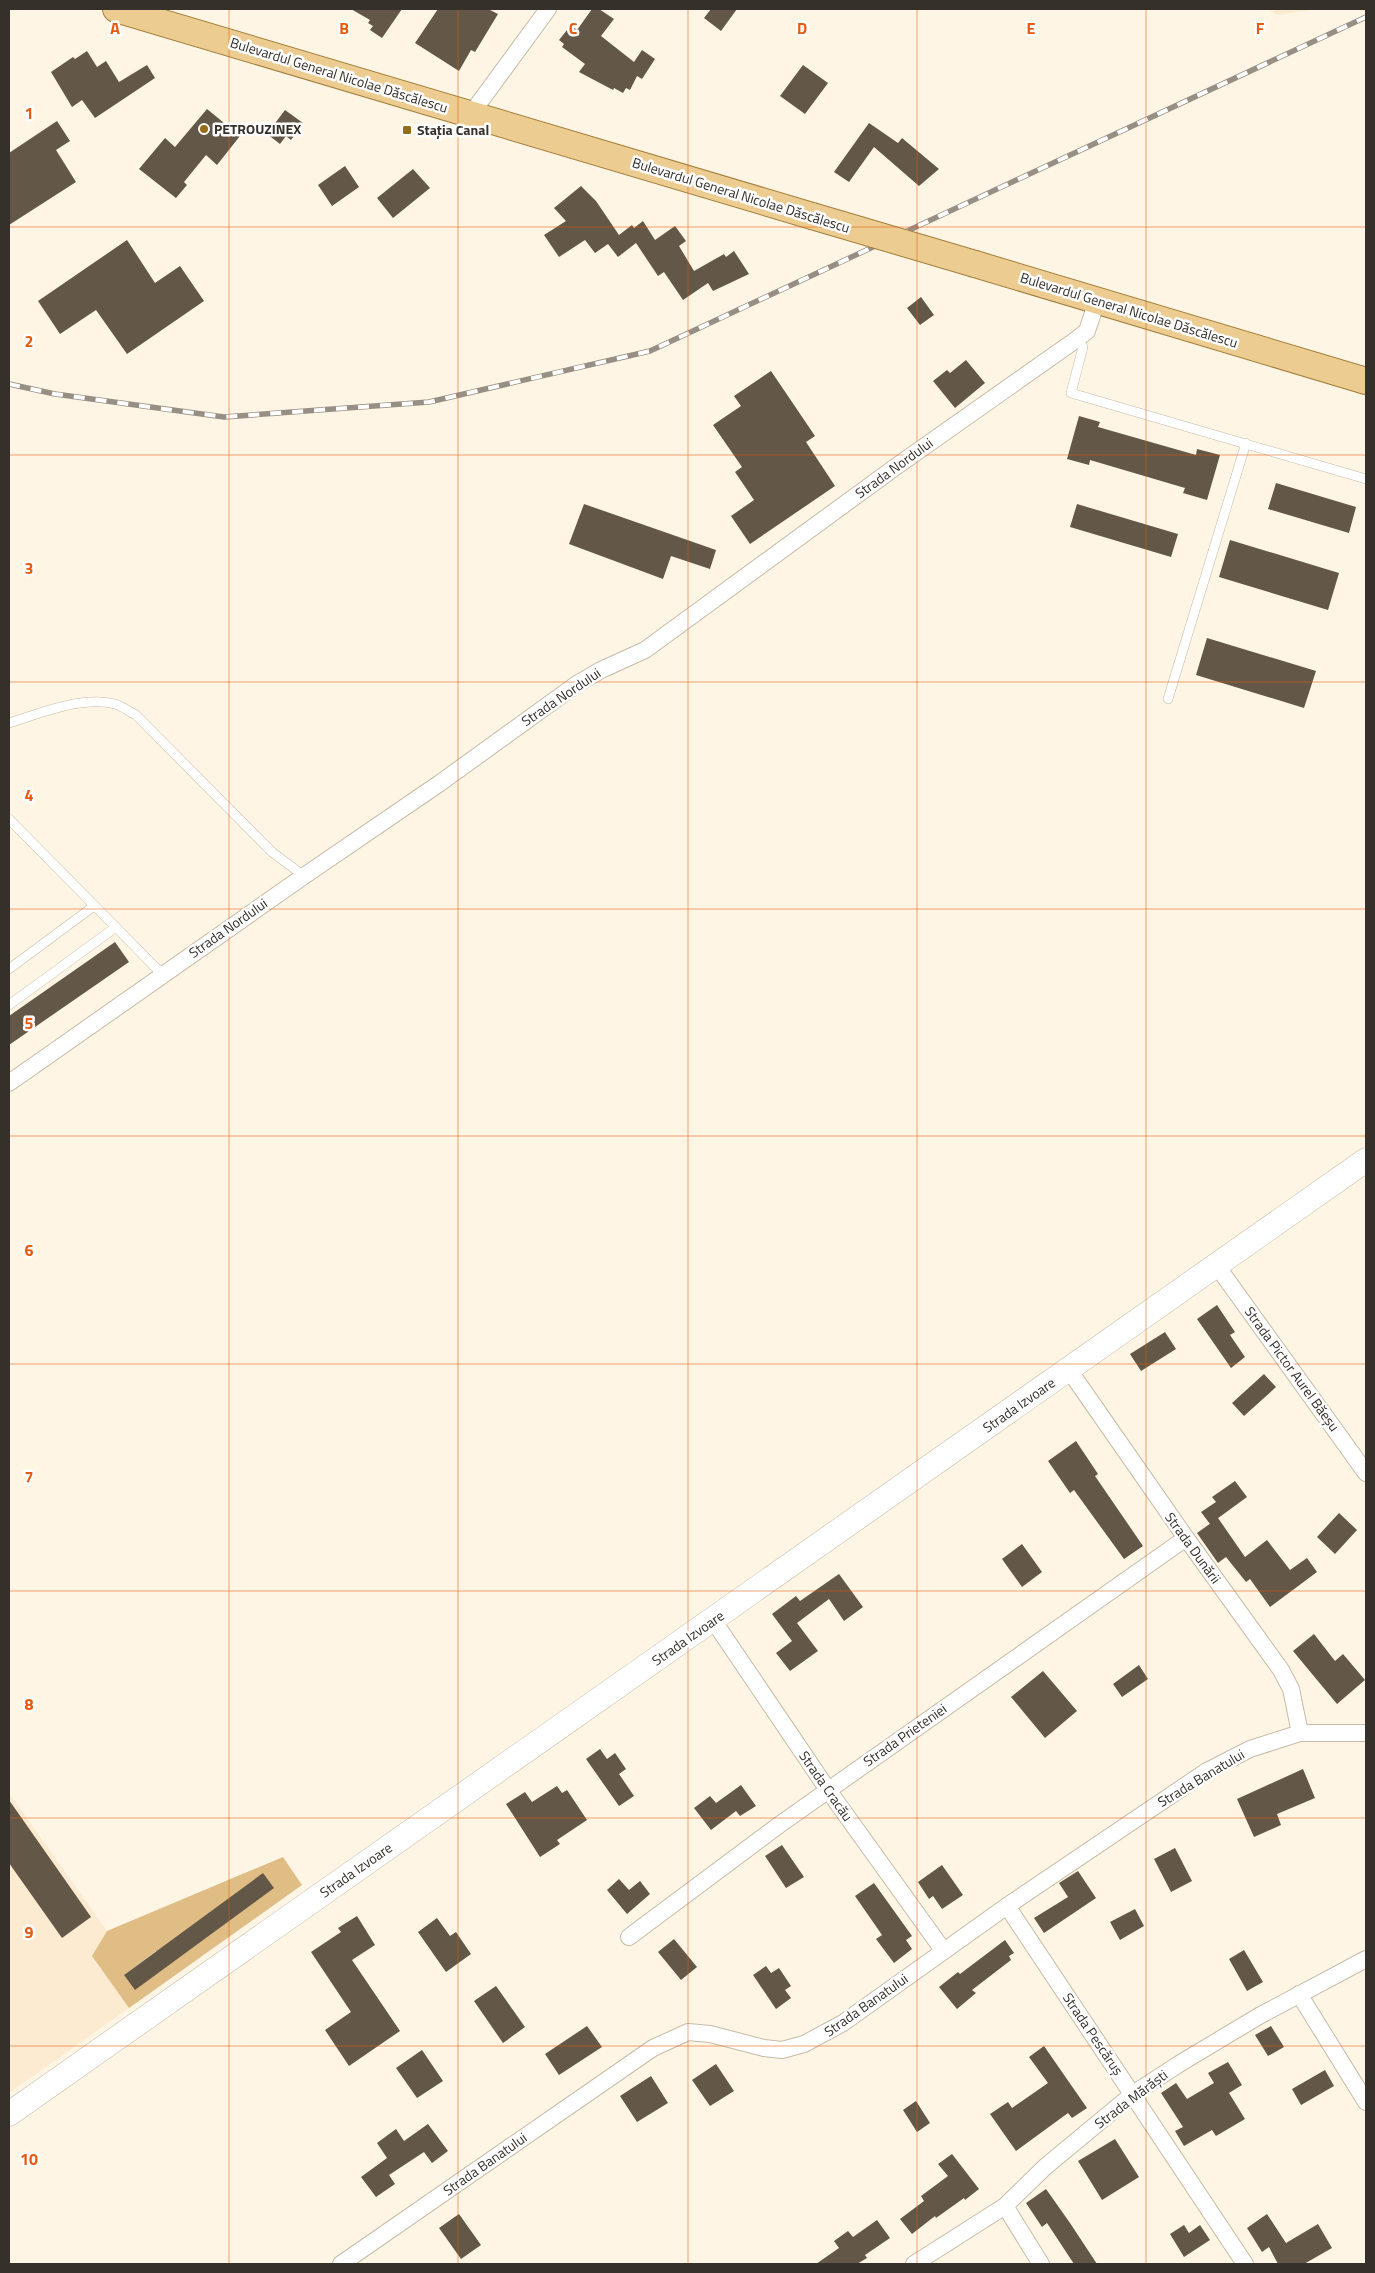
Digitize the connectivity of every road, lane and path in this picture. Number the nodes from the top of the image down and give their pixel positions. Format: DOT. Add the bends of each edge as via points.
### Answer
graph roads {
  1 [pos="116,9"];
  2 [pos="548,9"];
  3 [pos="471,114"];
  4 [pos="1097,301"];
  5 [pos="1077,339"];
  6 [pos="1366,381"];
  7 [pos="1246,444"];
  8 [pos="1366,479"];
  9 [pos="1168,699"];
  10 [pos="9,723"];
  11 [pos="9,819"];
  12 [pos="304,876"];
  13 [pos="94,906"];
  14 [pos="116,928"];
  15 [pos="9,969"];
  16 [pos="162,974"];
  17 [pos="9,1004"];
  18 [pos="9,1083"];
  19 [pos="1366,1160"];
  20 [pos="1217,1266"];
  21 [pos="1069,1370"];
  22 [pos="1366,1473"];
  23 [pos="1186,1538"];
  24 [pos="713,1620"];
  25 [pos="1300,1733"];
  26 [pos="1366,1733"];
  27 [pos="828,1790"];
  28 [pos="1007,1906"];
  29 [pos="629,1937"];
  30 [pos="943,1950"];
  31 [pos="1366,1959"];
  32 [pos="1299,1994"];
  33 [pos="1134,2094"];
  34 [pos="1366,2102"];
  35 [pos="9,2114"];
  36 [pos="1005,2206"];
  37 [pos="341,2264"];
  38 [pos="914,2264"];
  39 [pos="1041,2264"];
  40 [pos="1245,2264"];
  1 -- 3 [label="main road, Bulevardul General Nicolae Dăscălescu"];
  2 -- 3 [label="street"];
  3 -- 4 [label="main road, Bulevardul General Nicolae Dăscălescu, bridge"];
  4 -- 5 [label="street, Strada Nordului" via="1087,331"];
  4 -- 6 [label="main road, Bulevardul General Nicolae Dăscălescu"];
  5 -- 7 [label="lane" via="1083,348 1071,393"];
  5 -- 12 [label="street, Strada Nordului" via="645,650 578,684"];
  7 -- 8 [label="lane"];
  7 -- 9 [label="lane"];
  10 -- 12 [label="lane" via="60,707 115,704 136,715 272,852"];
  11 -- 13 [label="lane"];
  12 -- 16 [label="street, Strada Nordului"];
  13 -- 14 [label="lane"];
  13 -- 15 [label="lane"];
  14 -- 16 [label="lane"];
  14 -- 17 [label="lane"];
  16 -- 18 [label="street, Strada Nordului"];
  19 -- 20 [label="main road, Strada Izvoare"];
  20 -- 21 [label="main road, Strada Izvoare"];
  20 -- 22 [label="street, Strada Pictor Aurel Băeșu"];
  21 -- 23 [label="street, Strada Dunării"];
  21 -- 24 [label="main road, Strada Izvoare"];
  23 -- 25 [label="street, Strada Dunării" via="1281,1670 1291,1689"];
  23 -- 27 [label="street, Strada Prieteniei"];
  24 -- 27 [label="street, Strada Cracău"];
  24 -- 35 [label="main road, Strada Izvoare"];
  25 -- 26 [label="street, Strada Banatului"];
  25 -- 28 [label="street, Strada Banatului" via="1250,1748 1207,1772"];
  27 -- 29 [label="street, Strada Prieteniei"];
  27 -- 30 [label="street, Strada Cracău"];
  28 -- 30 [label="street, Strada Banatului"];
  28 -- 33 [label="street, Strada Pescăruș"];
  30 -- 37 [label="street, Strada Banatului" via="842,2023 804,2044 782,2050 688,2032 666,2041"];
  31 -- 32 [label="street, Strada Mărăști"];
  32 -- 33 [label="street, Strada Mărăști"];
  32 -- 34 [label="street"];
  33 -- 36 [label="street, Strada Mărăști" via="1045,2166"];
  33 -- 40 [label="street, Strada Pescăruș"];
  36 -- 38 [label="street, Strada Mărăști"];
  36 -- 39 [label="street"];
}
